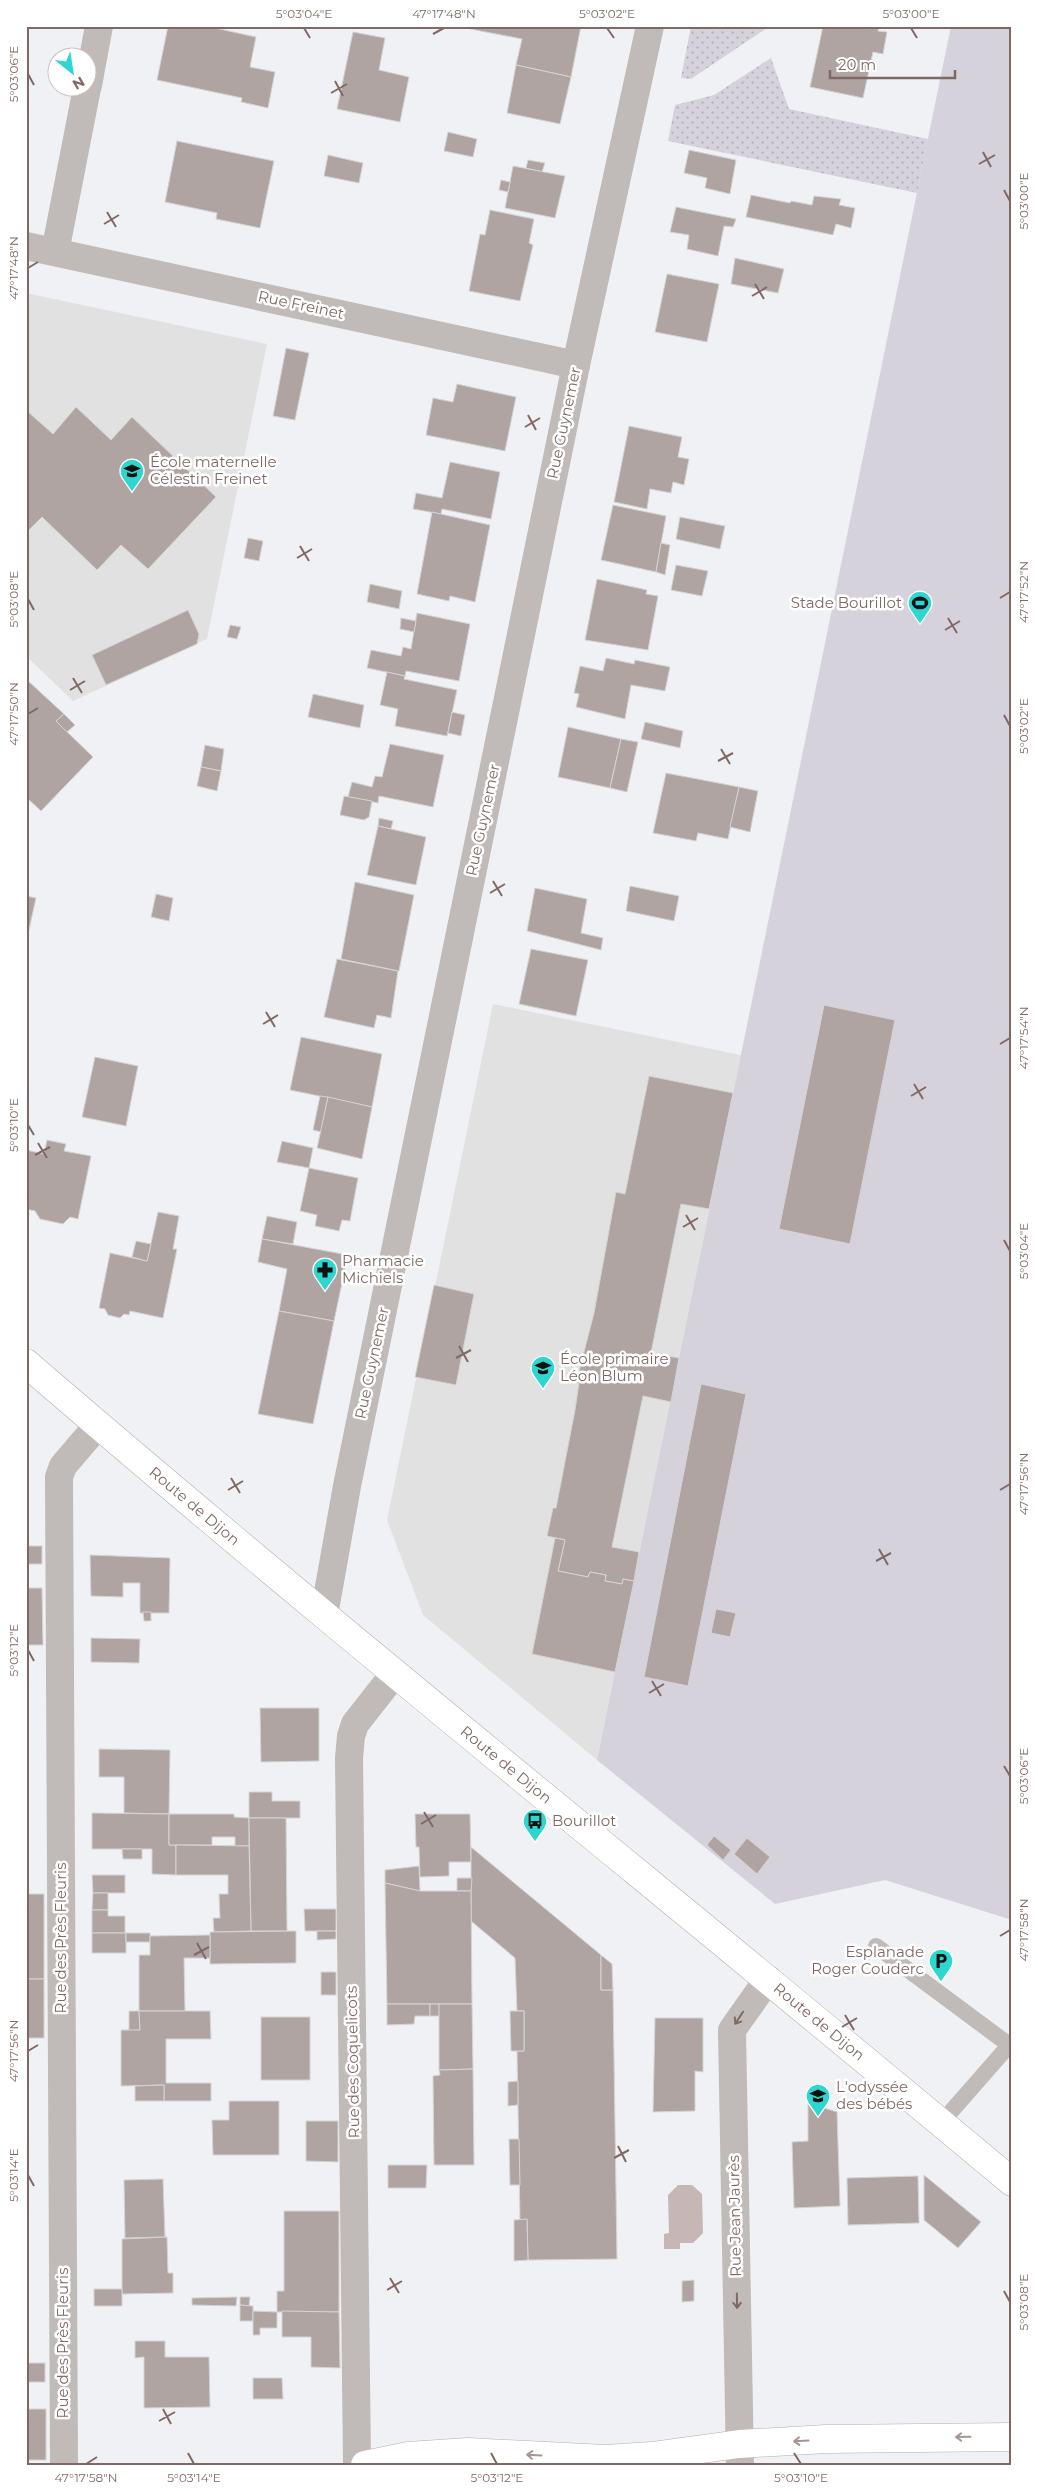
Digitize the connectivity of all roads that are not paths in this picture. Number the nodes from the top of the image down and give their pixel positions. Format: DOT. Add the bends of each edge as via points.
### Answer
graph roads {
  1 [pos="99,26"];
  2 [pos="650,26"];
  3 [pos="95,48"];
  4 [pos="85,98"];
  5 [pos="26,246"];
  6 [pos="55,252"];
  7 [pos="576,365"];
  8 [pos="26,1363"];
  9 [pos="98,1425"];
  10 [pos="324,1615"];
  11 [pos="394,1673"];
  12 [pos="876,1946"];
  13 [pos="768,1979"];
  14 [pos="1011,2045"];
  15 [pos="941,2123"];
  16 [pos="1012,2182"];
  17 [pos="1012,2437"];
  18 [pos="740,2454"];
  19 [pos="64,2465"];
  20 [pos="357,2465"];
  21 [pos="365,2465"];
  1 -- 3 [label="street"];
  2 -- 7 [label="street, Rue Guynemer"];
  4 -- 6 [label="street"];
  5 -- 6 [label="street, Rue Freinet"];
  6 -- 7 [label="street, Rue Freinet"];
  7 -- 10 [label="street, Rue Guynemer" via="347,1486"];
  8 -- 9 [label="main road, Route de Dijon"];
  9 -- 10 [label="main road, Route de Dijon"];
  9 -- 19 [label="street, Rue des Près Fleuris" via="62,1466 59,1477"];
  10 -- 11 [label="main road, Route de Dijon"];
  11 -- 13 [label="main road, Route de Dijon"];
  11 -- 20 [label="street, Rue des Coquelicots" via="356,1724 351,1736"];
  12 -- 14 [label="lane"];
  13 -- 15 [label="main road, Route de Dijon"];
  13 -- 18 [label="street, Rue Jean Jaurès, one-way" via="732,2030"];
  14 -- 15 [label="lane"];
  15 -- 16 [label="main road, Route de Dijon"];
  17 -- 18 [label="main road, one-way" via="826,2439"];
  18 -- 21 [label="main road, one-way" via="605,2458 468,2452 408,2456"];
}
